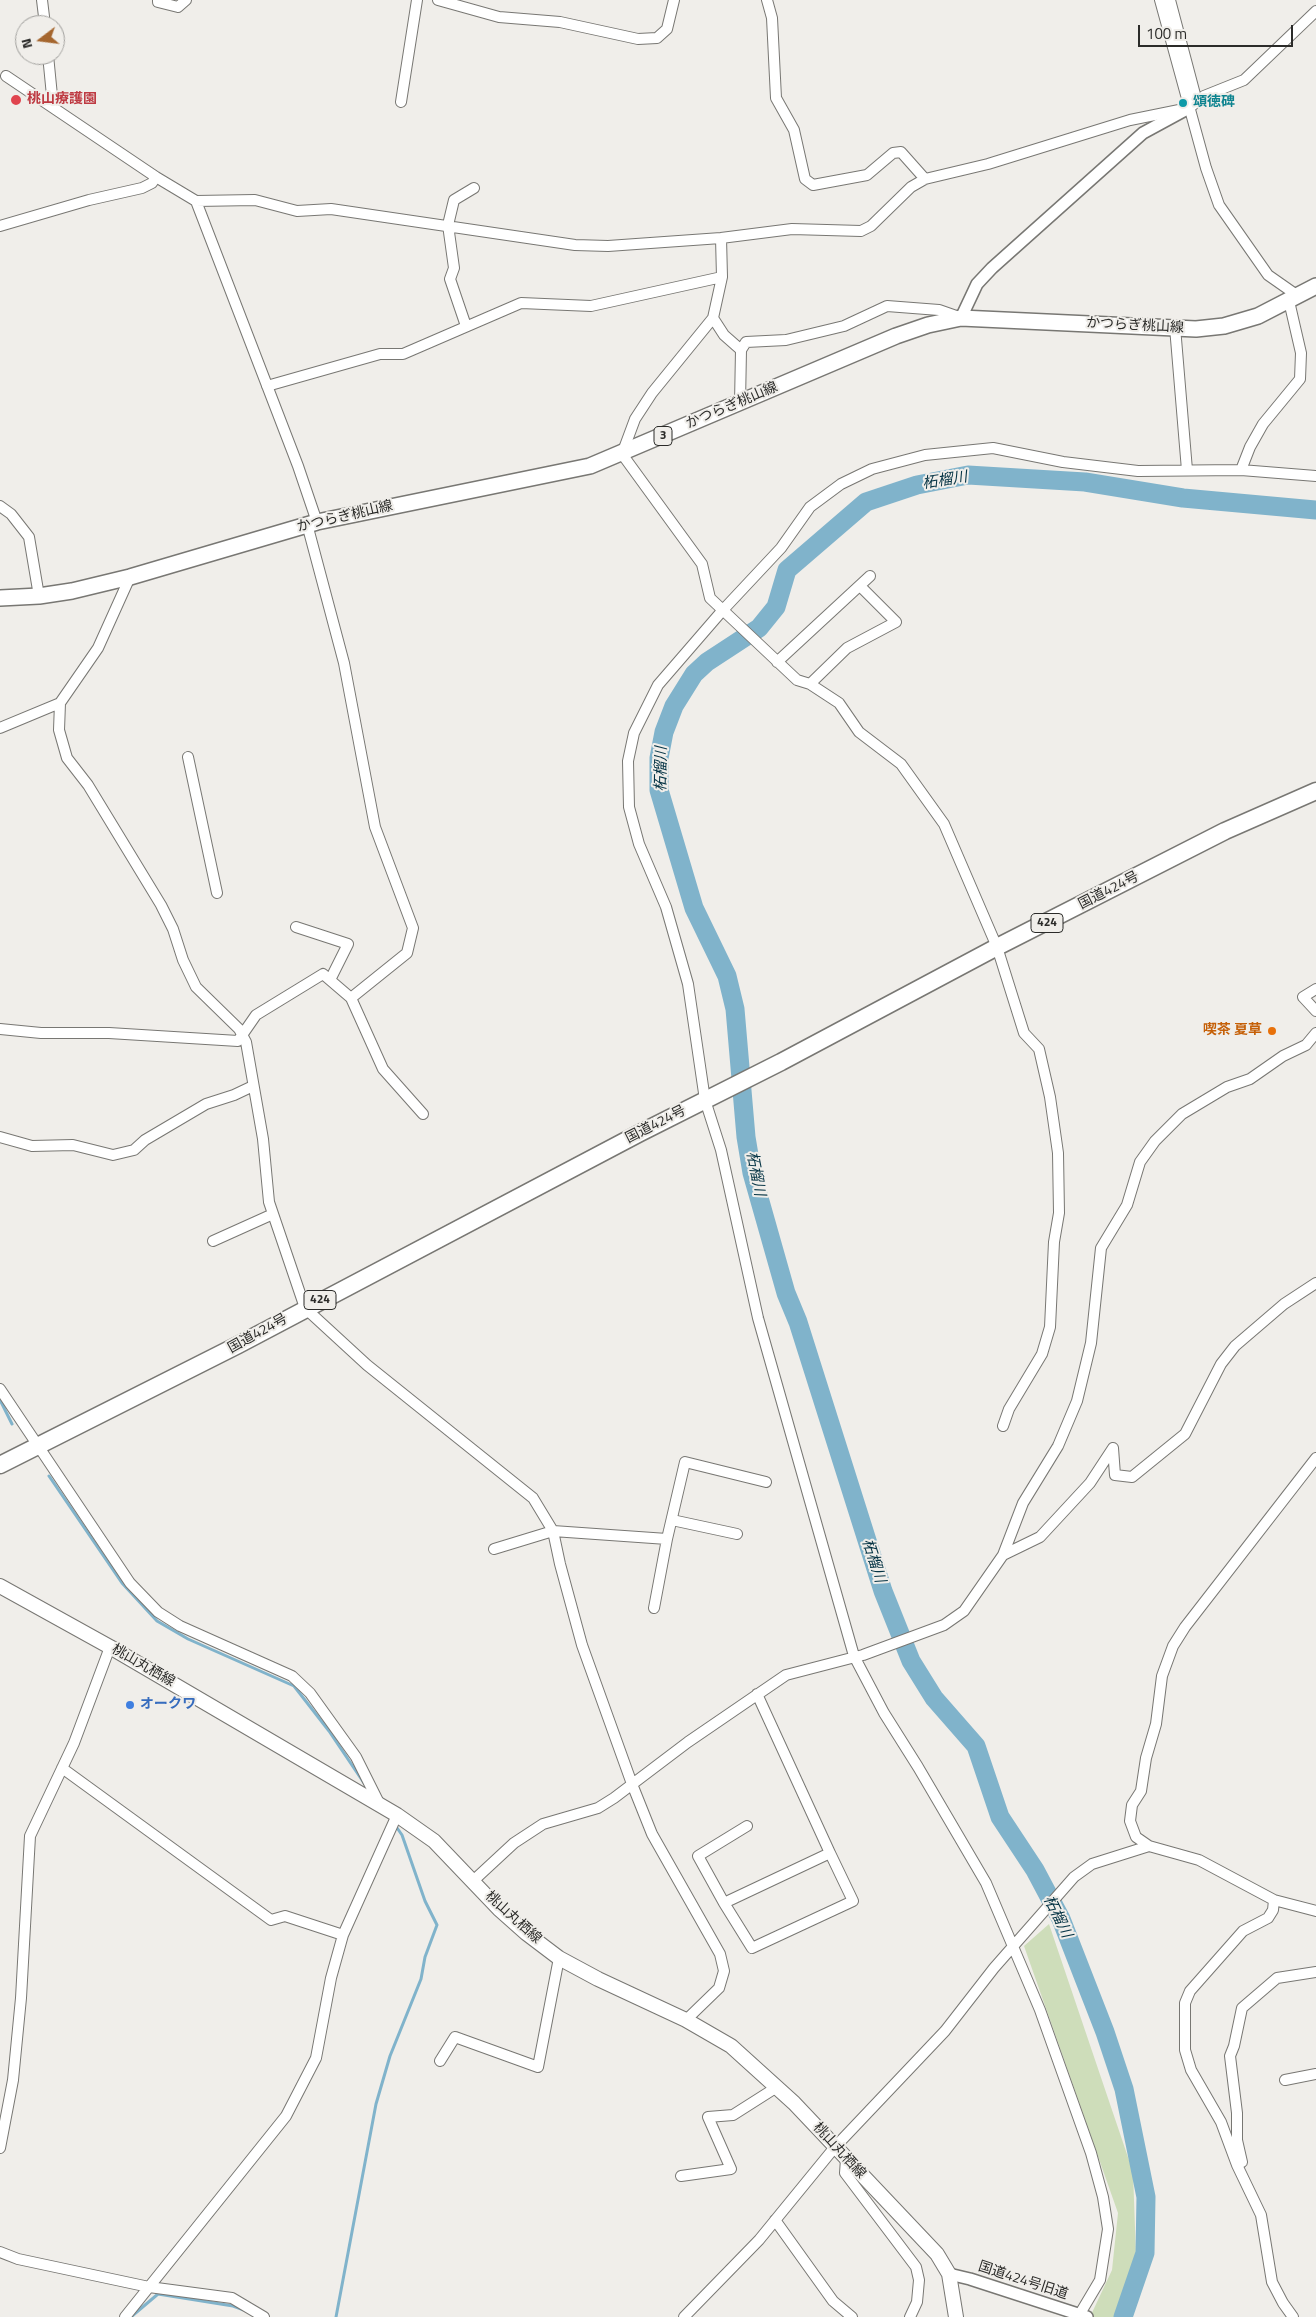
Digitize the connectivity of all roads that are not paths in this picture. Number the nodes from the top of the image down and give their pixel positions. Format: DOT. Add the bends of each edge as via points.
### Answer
graph roads {
  1 [pos="42,0"];
  2 [pos="158,0"];
  3 [pos="186,0"];
  4 [pos="417,0"];
  5 [pos="438,0"];
  6 [pos="674,0"];
  7 [pos="767,0"];
  8 [pos="1160,0"];
  9 [pos="1170,0"];
  10 [pos="1316,11"];
  11 [pos="44,15"];
  12 [pos="49,65"];
  13 [pos="6,76"];
  14 [pos="401,102"];
  15 [pos="1193,105"];
  16 [pos="53,106"];
  17 [pos="156,177"];
  18 [pos="925,179"];
  19 [pos="474,188"];
  20 [pos="196,201"];
  21 [pos="448,225"];
  22 [pos="0,226"];
  23 [pos="720,238"];
  24 [pos="722,277"];
  25 [pos="1316,286"];
  26 [pos="1293,298"];
  27 [pos="713,318"];
  28 [pos="961,318"];
  29 [pos="466,326"];
  30 [pos="1175,327"];
  31 [pos="741,350"];
  32 [pos="266,386"];
  33 [pos="740,403"];
  34 [pos="622,454"];
  35 [pos="1241,470"];
  36 [pos="1192,473"];
  37 [pos="1316,476"];
  38 [pos="0,506"];
  39 [pos="312,523"];
  40 [pos="870,576"];
  41 [pos="130,577"];
  42 [pos="860,586"];
  43 [pos="39,596"];
  44 [pos="0,598"];
  45 [pos="722,611"];
  46 [pos="776,660"];
  47 [pos="810,684"];
  48 [pos="60,703"];
  49 [pos="0,728"];
  50 [pos="188,756"];
  51 [pos="1316,791"];
  52 [pos="217,893"];
  53 [pos="296,926"];
  54 [pos="997,947"];
  55 [pos="330,980"];
  56 [pos="1316,988"];
  57 [pos="351,998"];
  58 [pos="1316,1012"];
  59 [pos="0,1029"];
  60 [pos="1316,1033"];
  61 [pos="242,1035"];
  62 [pos="254,1086"];
  63 [pos="708,1099"];
  64 [pos="423,1114"];
  65 [pos="0,1137"];
  66 [pos="272,1214"];
  67 [pos="214,1241"];
  68 [pos="1316,1283"];
  69 [pos="305,1308"];
  70 [pos="0,1389"];
  71 [pos="1003,1426"];
  72 [pos="39,1447"];
  73 [pos="1316,1458"];
  74 [pos="0,1465"];
  75 [pos="766,1482"];
  76 [pos="672,1520"];
  77 [pos="553,1531"];
  78 [pos="737,1534"];
  79 [pos="667,1539"];
  80 [pos="494,1549"];
  81 [pos="1003,1555"];
  82 [pos="0,1586"];
  83 [pos="654,1608"];
  84 [pos="110,1647"];
  85 [pos="858,1655"];
  86 [pos="757,1694"];
  87 [pos="62,1768"];
  88 [pos="632,1784"];
  89 [pos="381,1806"];
  90 [pos="397,1815"];
  91 [pos="747,1826"];
  92 [pos="1149,1846"];
  93 [pos="830,1853"];
  94 [pos="473,1880"];
  95 [pos="1274,1900"];
  96 [pos="724,1904"];
  97 [pos="1316,1912"];
  98 [pos="343,1935"];
  99 [pos="1013,1946"];
  100 [pos="559,1958"];
  101 [pos="1316,1972"];
  102 [pos="686,2020"];
  103 [pos="440,2061"];
  104 [pos="1316,2074"];
  105 [pos="1285,2080"];
  106 [pos="777,2087"];
  107 [pos="835,2147"];
  108 [pos="0,2148"];
  109 [pos="846,2158"];
  110 [pos="1237,2165"];
  111 [pos="681,2176"];
  112 [pos="775,2220"];
  113 [pos="0,2252"];
  114 [pos="950,2274"];
  115 [pos="150,2287"];
  116 [pos="1082,2316"];
  117 [pos="125,2317"];
  118 [pos="264,2317"];
  119 [pos="684,2317"];
  120 [pos="852,2317"];
  121 [pos="910,2317"];
  122 [pos="956,2317"];
  123 [pos="1294,2317"];
  1 -- 11 [label="street"];
  2 -- 3 [label="street" via="178,7"];
  4 -- 14 [label="street"];
  5 -- 6 [label="street" via="499,17 560,22 638,39 657,38 666,29"];
  7 -- 18 [label="street" via="772,18 776,98 794,130 805,178 812,185 867,175 893,153 902,152"];
  8 -- 15 [label="street"];
  9 -- 15 [label="street"];
  10 -- 15 [label="street" via="1244,80 1204,96"];
  12 -- 16 [label="street"];
  13 -- 16 [label="street"];
  15 -- 18 [label="street"];
  15 -- 26 [label="street" via="1206,168 1219,205 1268,275"];
  15 -- 28 [label="street" via="1144,133 992,268 978,284"];
  16 -- 17 [label="street"];
  17 -- 20 [label="street"];
  17 -- 22 [label="street" via="142,188"];
  18 -- 23 [label="street" via="911,187 871,226 861,231 792,229"];
  19 -- 21 [label="street" via="454,200"];
  20 -- 21 [label="street" via="255,200 297,211 331,209"];
  20 -- 32 [label="street"];
  21 -- 23 [label="street" via="576,245 608,246"];
  21 -- 29 [label="street" via="454,268 450,279"];
  23 -- 24 [label="street"];
  24 -- 27 [label="street"];
  24 -- 29 [label="street" via="591,306 521,303"];
  25 -- 26 [label="main road, かつらぎ桃山線 / 3"];
  26 -- 30 [label="main road, かつらぎ桃山線 / 3" via="1243,322 1196,329"];
  26 -- 35 [label="street" via="1301,353 1300,379 1263,424"];
  27 -- 31 [label="street" via="724,335"];
  27 -- 34 [label="street" via="635,419"];
  28 -- 30 [label="main road, かつらぎ桃山線 / 3"];
  28 -- 31 [label="street" via="939,310 887,306 844,326 786,340 746,342"];
  28 -- 33 [label="main road, かつらぎ桃山線 / 3" via="896,336"];
  29 -- 32 [label="street" via="403,354 380,354"];
  30 -- 36 [label="street"];
  31 -- 33 [label="street"];
  32 -- 39 [label="street"];
  33 -- 34 [label="main road, かつらぎ桃山線 / 3"];
  34 -- 39 [label="main road, かつらぎ桃山線 / 3" via="550,476"];
  34 -- 45 [label="street" via="702,564 710,598"];
  35 -- 36 [label="street"];
  35 -- 37 [label="street"];
  36 -- 45 [label="street" via="1138,471 1063,462 992,448 925,455 872,469 841,484 810,507 781,548"];
  38 -- 43 [label="street" via="11,514 29,537"];
  39 -- 41 [label="main road, かつらぎ桃山線 / 3"];
  39 -- 57 [label="street" via="344,663 375,827 413,928 407,953"];
  40 -- 42 [label="street"];
  41 -- 43 [label="main road, かつらぎ桃山線 / 3"];
  41 -- 48 [label="street" via="98,648"];
  42 -- 46 [label="street"];
  42 -- 47 [label="street" via="896,622 847,648"];
  43 -- 44 [label="main road, かつらぎ桃山線 / 3"];
  45 -- 46 [label="street"];
  45 -- 63 [label="street" via="658,685 634,734 628,761 628,800 636,834 666,908 688,984"];
  46 -- 47 [label="street" via="797,680"];
  47 -- 54 [label="street" via="839,703 859,732 901,764 944,824"];
  48 -- 49 [label="street"];
  48 -- 61 [label="street" via="59,730 67,758 88,785 161,905 196,987"];
  50 -- 52 [label="street"];
  51 -- 54 [label="highway, 国道424号 / 424" via="1225,831"];
  53 -- 55 [label="street" via="348,944"];
  54 -- 63 [label="highway, 国道424号 / 424"];
  54 -- 71 [label="street" via="1024,1033 1039,1049 1058,1153 1059,1213 1054,1242 1050,1327 1042,1354"];
  55 -- 57 [label="street"];
  55 -- 61 [label="street" via="323,974 286,996 256,1015"];
  56 -- 58 [label="street" via="1303,997"];
  57 -- 64 [label="street" via="383,1069"];
  59 -- 61 [label="street" via="238,1041"];
  60 -- 81 [label="street" via="1306,1045 1283,1056 1250,1079 1228,1086 1182,1114 1155,1141 1140,1162 1127,1205 1101,1248 1090,1343 1077,1401 1058,1446 1023,1503"];
  61 -- 62 [label="street"];
  62 -- 65 [label="street" via="206,1104 144,1140 134,1150 112,1156 73,1145 32,1146"];
  62 -- 66 [label="street"];
  63 -- 69 [label="highway, 国道424号 / 424"];
  63 -- 85 [label="street" via="758,1318"];
  66 -- 67 [label="street"];
  66 -- 69 [label="street"];
  68 -- 81 [label="street" via="1284,1304 1235,1346 1221,1364 1185,1434 1132,1477 1115,1475 1113,1448 1090,1482 1040,1537"];
  69 -- 72 [label="highway, 国道424号 / 424"];
  69 -- 77 [label="street" via="367,1365 533,1498"];
  70 -- 72 [label="street"];
  72 -- 74 [label="highway, 国道424号 / 424"];
  72 -- 89 [label="street" via="130,1583 152,1606 180,1626 292,1676 310,1694 356,1757"];
  73 -- 92 [label="street" via="1173,1646 1162,1676 1156,1724 1141,1791 1132,1805 1130,1821 1136,1837"];
  75 -- 76 [label="street" via="685,1462"];
  76 -- 78 [label="street"];
  76 -- 79 [label="street"];
  77 -- 79 [label="street"];
  77 -- 80 [label="street"];
  77 -- 88 [label="street" via="582,1645"];
  79 -- 83 [label="street"];
  81 -- 85 [label="street" via="964,1611 944,1626"];
  82 -- 84 [label="main road, 桃山丸栖線"];
  84 -- 87 [label="street"];
  84 -- 89 [label="main road, 桃山丸栖線"];
  85 -- 86 [label="street" via="786,1676"];
  85 -- 99 [label="street" via="884,1713 986,1883"];
  86 -- 88 [label="street"];
  86 -- 93 [label="street"];
  87 -- 98 [label="street" via="270,1920 285,1916"];
  87 -- 108 [label="street" via="30,1836 21,1998 13,2080"];
  88 -- 94 [label="street" via="598,1808 543,1824 514,1843"];
  88 -- 102 [label="street" via="652,1834 720,1954 724,1971 720,1988"];
  89 -- 90 [label="main road, 桃山丸栖線"];
  90 -- 94 [label="main road, 桃山丸栖線" via="434,1841"];
  90 -- 98 [label="street"];
  91 -- 96 [label="street" via="698,1856"];
  92 -- 95 [label="street" via="1199,1860"];
  92 -- 99 [label="street" via="1092,1864 1074,1877"];
  93 -- 96 [label="street"];
  93 -- 96 [label="street" via="853,1901 752,1948"];
  94 -- 100 [label="main road, 桃山丸栖線" via="526,1933"];
  95 -- 97 [label="street"];
  95 -- 110 [label="street" via="1268,1918 1238,1935 1190,1991 1185,2003 1186,2050 1191,2070 1221,2122"];
  98 -- 115 [label="street" via="331,1978 316,2058 286,2116"];
  99 -- 107 [label="street" via="964,2004 946,2031"];
  99 -- 116 [label="street" via="1040,2010 1103,2196 1108,2229 1100,2280"];
  100 -- 102 [label="main road, 桃山丸栖線"];
  100 -- 103 [label="street" via="538,2067 455,2036"];
  101 -- 110 [label="street" via="1277,1978 1242,2008 1230,2056 1242,2162"];
  102 -- 106 [label="main road, 桃山丸栖線" via="731,2046"];
  104 -- 105 [label="street"];
  106 -- 107 [label="main road, 桃山丸栖線"];
  106 -- 111 [label="street" via="733,2114 708,2117 731,2169"];
  107 -- 109 [label="main road, 桃山丸栖線"];
  107 -- 112 [label="street"];
  109 -- 114 [label="main road, 桃山丸栖線" via="937,2254"];
  109 -- 121 [label="street" via="845,2173 916,2267 918,2294"];
  110 -- 123 [label="street" via="1261,2214 1272,2282"];
  112 -- 119 [label="street"];
  112 -- 120 [label="street" via="833,2300"];
  113 -- 115 [label="street" via="18,2259"];
  114 -- 116 [label="street, 国道424号旧道"];
  114 -- 122 [label="main road, 桃山丸栖線"];
  115 -- 117 [label="street"];
  115 -- 118 [label="street" via="232,2298"];
}
